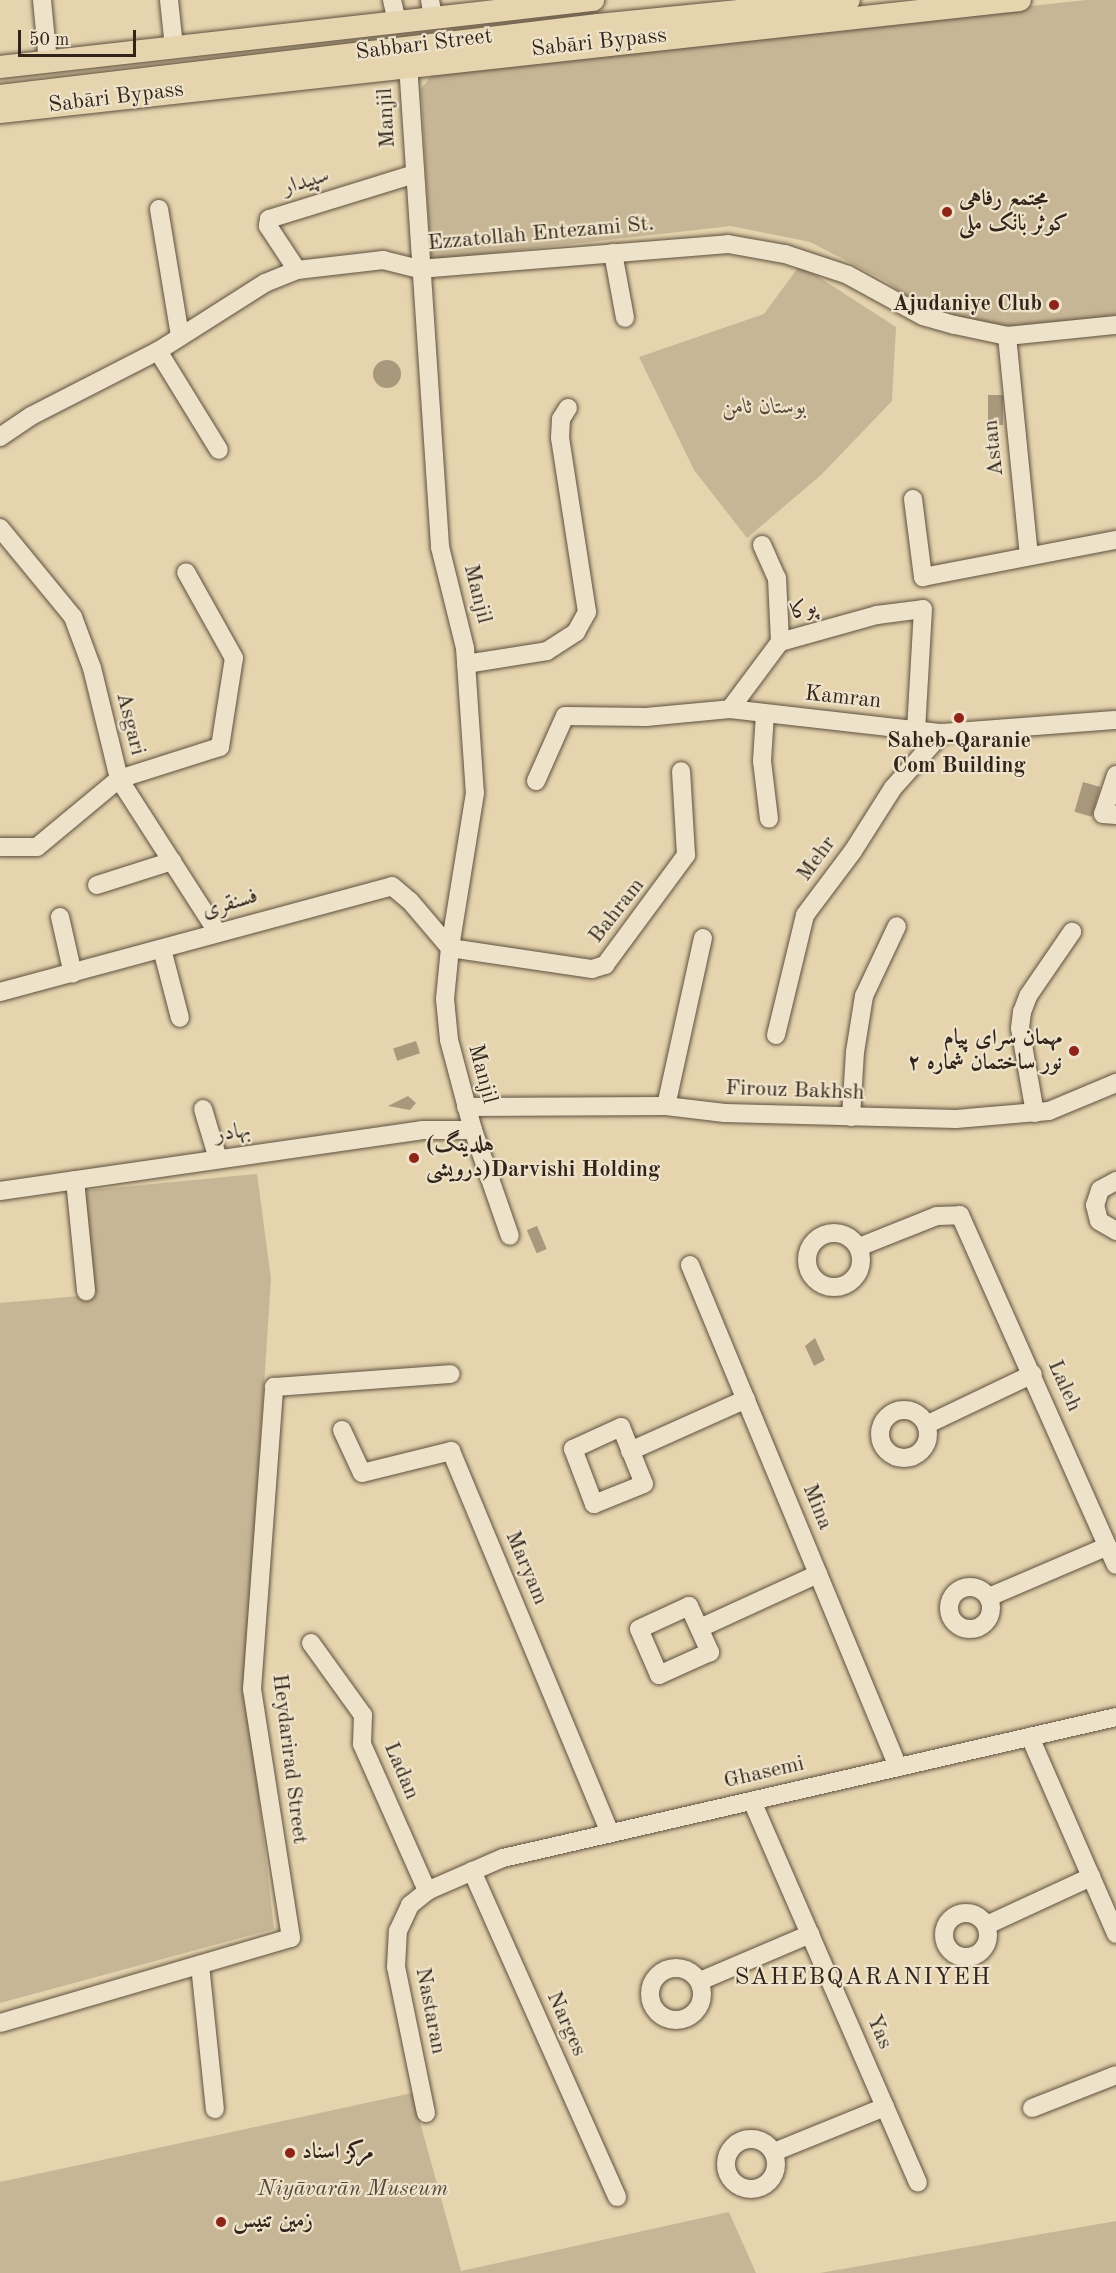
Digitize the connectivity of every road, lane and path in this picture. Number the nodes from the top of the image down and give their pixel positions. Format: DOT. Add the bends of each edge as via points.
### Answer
graph roads {
  1 [pos="42,0"];
  2 [pos="169,0"];
  3 [pos="588,0"];
  4 [pos="710,0"];
  5 [pos="849,0"];
  6 [pos="1020,0"];
  7 [pos="434,23"];
  8 [pos="400,34"];
  9 [pos="174,47"];
  10 [pos="48,62"];
  11 [pos="0,67"];
  12 [pos="0,82"];
  13 [pos="0,96"];
  14 [pos="0,112"];
  15 [pos="414,174"];
  16 [pos="159,209"];
  17 [pos="613,253"];
  18 [pos="419,269"];
  19 [pos="297,270"];
  20 [pos="625,318"];
  21 [pos="1116,325"];
  22 [pos="180,336"];
  23 [pos="1007,336"];
  24 [pos="158,351"];
  25 [pos="568,408"];
  26 [pos="0,437"];
  27 [pos="219,450"];
  28 [pos="913,499"];
  29 [pos="0,528"];
  30 [pos="1116,540"];
  31 [pos="762,545"];
  32 [pos="1029,556"];
  33 [pos="186,572"];
  34 [pos="780,642"];
  35 [pos="466,664"];
  36 [pos="730,709"];
  37 [pos="765,714"];
  38 [pos="1116,720"];
  39 [pos="916,729"];
  40 [pos="942,733"];
  41 [pos="681,771"];
  42 [pos="1116,775"];
  43 [pos="119,779"];
  44 [pos="536,781"];
  45 [pos="1116,814"];
  46 [pos="769,819"];
  47 [pos="0,847"];
  48 [pos="172,861"];
  49 [pos="97,885"];
  50 [pos="60,917"];
  51 [pos="897,926"];
  52 [pos="1072,932"];
  53 [pos="218,933"];
  54 [pos="703,938"];
  55 [pos="450,948"];
  56 [pos="162,949"];
  57 [pos="73,974"];
  58 [pos="0,992"];
  59 [pos="180,1018"];
  60 [pos="776,1035"];
  61 [pos="1116,1083"];
  62 [pos="666,1106"];
  63 [pos="465,1107"];
  64 [pos="203,1109"];
  65 [pos="1035,1113"];
  66 [pos="851,1117"];
  67 [pos="472,1130"];
  68 [pos="218,1159"];
  69 [pos="75,1180"];
  70 [pos="1116,1181"];
  71 [pos="0,1191"];
  72 [pos="1116,1231"];
  73 [pos="510,1236"];
  74 [pos="859,1247"];
  75 [pos="690,1265"];
  76 [pos="86,1291"];
  77 [pos="451,1374"];
  78 [pos="1033,1374"];
  79 [pos="746,1399"];
  80 [pos="928,1424"];
  81 [pos="342,1430"];
  82 [pos="630,1451"];
  83 [pos="1108,1546"];
  84 [pos="1116,1565"];
  85 [pos="818,1574"];
  86 [pos="989,1597"];
  87 [pos="700,1628"];
  88 [pos="311,1643"];
  89 [pos="1116,1717"];
  90 [pos="1030,1737"];
  91 [pos="898,1767"];
  92 [pos="752,1801"];
  93 [pos="610,1833"];
  94 [pos="472,1871"];
  95 [pos="1091,1877"];
  96 [pos="427,1891"];
  97 [pos="987,1925"];
  98 [pos="810,1934"];
  99 [pos="1116,1934"];
  100 [pos="200,1965"];
  101 [pos="700,1981"];
  102 [pos="0,2023"];
  103 [pos="1116,2075"];
  104 [pos="885,2107"];
  105 [pos="1032,2108"];
  106 [pos="216,2109"];
  107 [pos="426,2113"];
  108 [pos="774,2152"];
  109 [pos="918,2182"];
  110 [pos="617,2197"];
  1 -- 10 [label="street"];
  2 -- 9 [label="street"];
  3 -- 7 [label="main road, Sabāri Bypass"];
  4 -- 7 [label="main road, Sabbari Street"];
  5 -- 7 [label="main road, Sabbari Street"];
  6 -- 8 [label="main road, Sabāri Bypass"];
  7 -- 8 [label="main road, Sabāri Bypass"];
  8 -- 9 [label="main road, Sabāri Bypass"];
  8 -- 12 [label="main road, Sabbari Street"];
  8 -- 13 [label="main road, Sabbari Street"];
  8 -- 14 [label="main road, Sabāri Bypass"];
  8 -- 15 [label="street, Manjil"];
  9 -- 10 [label="main road, Sabāri Bypass"];
  10 -- 11 [label="main road, Sabāri Bypass"];
  15 -- 18 [label="street, Manjil"];
  15 -- 19 [label="street, سپیدار" via="269,219 268,226"];
  16 -- 22 [label="street"];
  17 -- 18 [label="street, Ezzatollah Entezami St."];
  17 -- 20 [label="street"];
  17 -- 23 [label="street, Ezzatollah Entezami St." via="728,244 785,254 848,275 922,316"];
  18 -- 19 [label="street, Ezzatollah Entezami St." via="383,260"];
  18 -- 35 [label="street, Manjil" via="440,547"];
  19 -- 22 [label="street, Ezzatollah Entezami St." via="265,283"];
  21 -- 23 [label="street, Ezzatollah Entezami St."];
  22 -- 24 [label="street, Ezzatollah Entezami St."];
  23 -- 32 [label="street, Astan"];
  24 -- 26 [label="street, Ezzatollah Entezami St." via="31,416"];
  24 -- 27 [label="street"];
  25 -- 35 [label="street" via="561,419 560,438 587,612 576,632 547,651"];
  28 -- 32 [label="street" via="923,577"];
  29 -- 43 [label="street, Asgari" via="74,617 92,668"];
  30 -- 32 [label="street"];
  31 -- 34 [label="street" via="777,578"];
  33 -- 43 [label="street" via="234,658 220,747"];
  34 -- 36 [label="street, پوکا"];
  34 -- 39 [label="street, پوکا" via="877,615 923,609"];
  35 -- 55 [label="street, Manjil" via="475,793"];
  36 -- 37 [label="street, Kamran"];
  36 -- 44 [label="street, Kamran" via="646,717 565,716"];
  37 -- 39 [label="street, Kamran"];
  37 -- 46 [label="street" via="762,761"];
  38 -- 40 [label="street, Kamran"];
  39 -- 40 [label="street, Kamran"];
  40 -- 60 [label="street, Mehr" via="893,788 805,915"];
  41 -- 55 [label="street, Bahram" via="686,855 605,965 592,969"];
  42 -- 45 [label="street" via="1103,814"];
  43 -- 47 [label="street" via="37,847"];
  43 -- 48 [label="street, Asgari"];
  48 -- 49 [label="street"];
  48 -- 53 [label="street, Asgari"];
  50 -- 57 [label="street"];
  51 -- 66 [label="street" via="864,996"];
  52 -- 65 [label="street" via="1028,996 1022,1012 1020,1028"];
  53 -- 55 [label="street, فسنقری" via="343,896 392,886"];
  53 -- 56 [label="street, فسنقری"];
  54 -- 62 [label="street"];
  55 -- 63 [label="street, Manjil" via="446,999 449,1040"];
  56 -- 57 [label="street, فسنقری"];
  56 -- 59 [label="street"];
  57 -- 58 [label="street, فسنقری"];
  61 -- 65 [label="street, Firouz Bakhsh" via="1066,1106"];
  62 -- 63 [label="street, Firouz Bakhsh"];
  62 -- 66 [label="street, Firouz Bakhsh" via="725,1113"];
  63 -- 67 [label="street, Manjil"];
  64 -- 68 [label="street"];
  65 -- 66 [label="street, Firouz Bakhsh" via="956,1119"];
  67 -- 68 [label="street, بهادر" via="422,1130"];
  67 -- 73 [label="street"];
  68 -- 69 [label="street, بهادر"];
  69 -- 71 [label="street, بهادر"];
  69 -- 76 [label="street"];
  70 -- 72 [label="street" via="1100,1190 1095,1205 1099,1221"];
  74 -- 78 [label="street, Laleh" via="949,1212 960,1215"];
  75 -- 79 [label="street, Mina"];
  77 -- 100 [label="street, Heydarirad Street" via="274,1387 252,1689 291,1938"];
  78 -- 80 [label="street"];
  78 -- 83 [label="street, Laleh"];
  79 -- 82 [label="street"];
  79 -- 85 [label="street, Mina"];
  81 -- 93 [label="street, Maryam" via="362,1473 451,1451"];
  82 -- 82 [label="street" via="644,1484 594,1504 573,1449 621,1427"];
  83 -- 84 [label="street, Laleh"];
  83 -- 86 [label="street"];
  85 -- 87 [label="street"];
  85 -- 91 [label="street, Mina"];
  88 -- 96 [label="street, Ladan" via="363,1715 362,1744"];
  89 -- 90 [label="street, Ghasemi"];
  90 -- 91 [label="street, Ghasemi"];
  90 -- 95 [label="street"];
  91 -- 92 [label="street, Ghasemi"];
  92 -- 93 [label="street, Ghasemi"];
  92 -- 98 [label="street, Yas"];
  93 -- 94 [label="street, Ghasemi" via="503,1858"];
  94 -- 96 [label="street, Ghasemi"];
  94 -- 110 [label="street, Narges"];
  95 -- 97 [label="street"];
  95 -- 99 [label="street"];
  96 -- 107 [label="street, Nastaran" via="410,1905 398,1931 396,1967"];
  98 -- 101 [label="street"];
  98 -- 104 [label="street, Yas"];
  100 -- 102 [label="street, Heydarirad Street"];
  100 -- 106 [label="street"];
  103 -- 105 [label="street"];
  104 -- 108 [label="street"];
  104 -- 109 [label="street, Yas"];
}
